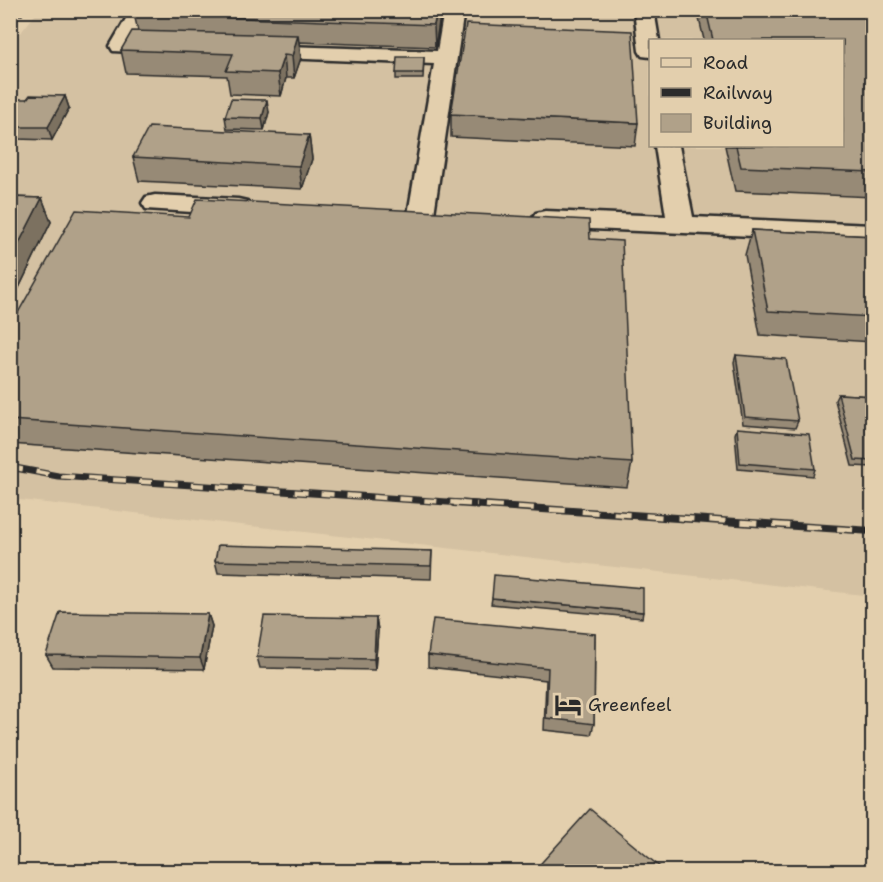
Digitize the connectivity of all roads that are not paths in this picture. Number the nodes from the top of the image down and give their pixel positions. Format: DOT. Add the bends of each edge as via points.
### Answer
graph roads {
  1 [pos="141,10"];
  2 [pos="454,10"];
  3 [pos="644,10"];
  4 [pos="649,39"];
  5 [pos="191,49"];
  6 [pos="237,50"];
  7 [pos="446,58"];
  8 [pos="667,147"];
  9 [pos="155,203"];
  10 [pos="259,208"];
  11 [pos="421,214"];
  12 [pos="515,218"];
  13 [pos="681,225"];
  14 [pos="873,233"];
  1 -- 5 [label="lane" via="121,46"];
  2 -- 7 [label="lane"];
  3 -- 4 [label="lane"];
  6 -- 7 [label="lane"];
  7 -- 11 [label="lane"];
  8 -- 13 [label="lane"];
  9 -- 10 [label="lane"];
  12 -- 13 [label="lane"];
  13 -- 14 [label="lane"];
}
